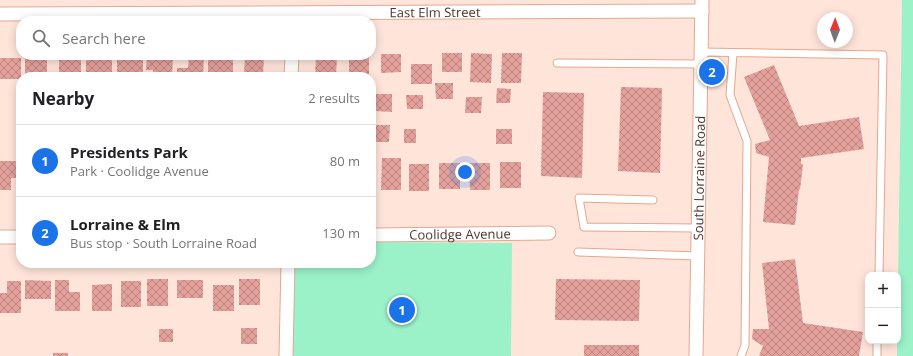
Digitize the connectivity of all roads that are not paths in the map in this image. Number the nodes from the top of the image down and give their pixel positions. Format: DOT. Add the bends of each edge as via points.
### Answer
graph roads {
  1 [pos="702,5"];
  2 [pos="293,11"];
  3 [pos="0,14"];
  4 [pos="733,53"];
  5 [pos="701,58"];
  6 [pos="292,60"];
  7 [pos="557,63"];
  8 [pos="292,72"];
  9 [pos="653,200"];
  10 [pos="698,228"];
  11 [pos="549,233"];
  12 [pos="376,235"];
  13 [pos="0,237"];
  14 [pos="16,237"];
  15 [pos="578,252"];
  16 [pos="697,256"];
  17 [pos="288,268"];
  18 [pos="879,272"];
  19 [pos="877,344"];
  20 [pos="286,356"];
  21 [pos="696,356"];
  22 [pos="741,356"];
  23 [pos="877,356"];
  1 -- 2 [label="street, East Elm Street"];
  1 -- 5 [label="street, South Lorraine Road"];
  2 -- 3 [label="street, East Elm Street"];
  4 -- 5 [label="lane"];
  4 -- 18 [label="lane" via="883,55"];
  4 -- 22 [label="lane" via="730,95 747,140 744,345"];
  5 -- 7 [label="lane"];
  5 -- 10 [label="street, South Lorraine Road"];
  6 -- 8 [label="street"];
  9 -- 10 [label="lane" via="579,198 584,227"];
  10 -- 16 [label="street, South Lorraine Road"];
  11 -- 12 [label="street, Coolidge Avenue"];
  13 -- 14 [label="street"];
  15 -- 16 [label="lane"];
  16 -- 21 [label="street, South Lorraine Road"];
  17 -- 20 [label="street"];
  19 -- 23 [label="lane"];
}
